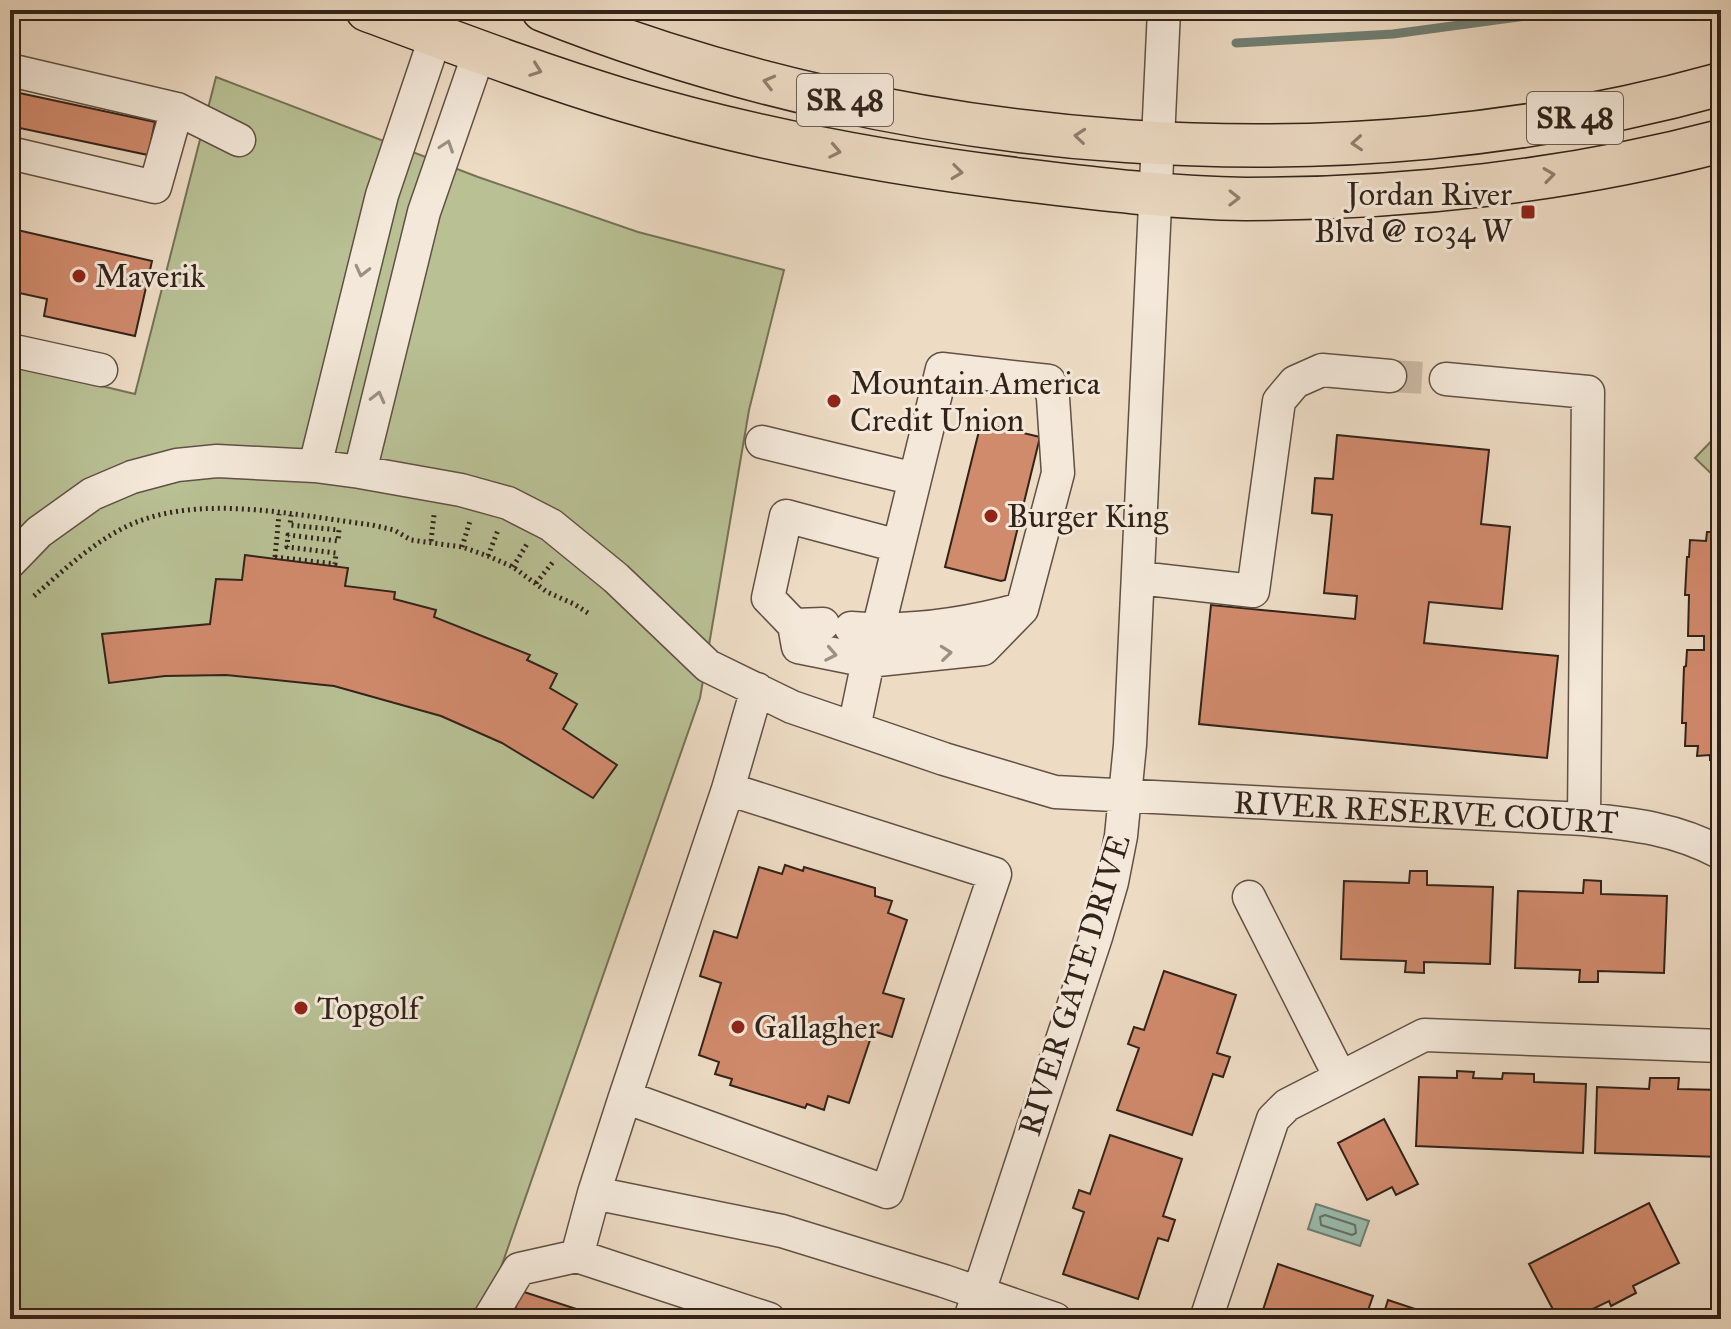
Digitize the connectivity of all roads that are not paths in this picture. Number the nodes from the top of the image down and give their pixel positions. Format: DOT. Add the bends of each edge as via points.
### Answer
graph roads {
  1 [pos="367,10"];
  2 [pos="543,10"];
  3 [pos="1164,10"];
  4 [pos="436,35"];
  5 [pos="480,50"];
  6 [pos="10,70"];
  7 [pos="1721,84"];
  8 [pos="177,109"];
  9 [pos="239,140"];
  10 [pos="1721,141"];
  11 [pos="10,153"];
  12 [pos="1157,167"];
  13 [pos="382,195"];
  14 [pos="424,212"];
  15 [pos="10,350"];
  16 [pos="101,370"];
  17 [pos="1390,376"];
  18 [pos="1446,379"];
  19 [pos="762,442"];
  20 [pos="315,466"];
  21 [pos="360,472"];
  22 [pos="915,479"];
  23 [pos="898,546"];
  24 [pos="10,562"];
  25 [pos="1139,578"];
  26 [pos="1022,609"];
  27 [pos="836,627"];
  28 [pos="868,661"];
  29 [pos="757,689"];
  30 [pos="854,728"];
  31 [pos="728,789"];
  32 [pos="1126,794"];
  33 [pos="1584,819"];
  34 [pos="1721,853"];
  35 [pos="1249,897"];
  36 [pos="1721,1046"];
  37 [pos="1340,1077"];
  38 [pos="625,1097"];
  39 [pos="594,1193"];
  40 [pos="577,1256"];
  41 [pos="974,1306"];
  42 [pos="489,1319"];
  43 [pos="769,1319"];
  44 [pos="1055,1319"];
  45 [pos="1206,1319"];
  1 -- 4 [label="main road, SR 48"];
  12 -- 2 [label="main road, SR 48, one-way" via="1025,131 870,106 730,72"];
  3 -- 12 [label="street, RIVER GATE DRIVE"];
  4 -- 5 [label="main road, SR 48"];
  4 -- 13 [label="street"];
  5 -- 12 [label="main road, SR 48, one-way" via="624,100 794,143 940,170"];
  14 -- 5 [label="street, one-way"];
  6 -- 8 [label="street"];
  7 -- 12 [label="main road, SR 48, one-way" via="1509,129 1332,144 1228,145"];
  8 -- 9 [label="street"];
  8 -- 11 [label="street" via="155,187"];
  12 -- 10 [label="main road, SR 48, one-way" via="1246,199 1303,198 1464,186"];
  12 -- 25 [label="street, RIVER GATE DRIVE"];
  13 -- 14 [label="street"];
  13 -- 20 [label="street, one-way"];
  21 -- 14 [label="street, one-way"];
  15 -- 16 [label="street"];
  17 -- 25 [label="street" via="1322,370 1295,382 1279,401 1253,591"];
  18 -- 33 [label="street" via="1588,392"];
  19 -- 22 [label="street"];
  20 -- 21 [label="street, RIVER RESERVE COURT"];
  20 -- 24 [label="street, RIVER RESERVE COURT" via="217,461 132,477 92,494 39,532"];
  21 -- 29 [label="street, RIVER RESERVE COURT" via="487,497 551,525 708,666"];
  22 -- 23 [label="street"];
  22 -- 26 [label="street" via="942,369 1049,381 1058,473"];
  23 -- 27 [label="street"];
  23 -- 27 [label="street" via="786,516 768,598"];
  25 -- 32 [label="street, RIVER GATE DRIVE"];
  26 -- 27 [label="street" via="979,621"];
  28 -- 26 [label="street, one-way" via="983,649"];
  27 -- 28 [label="street"];
  27 -- 28 [label="street, one-way" via="798,647"];
  28 -- 30 [label="street"];
  29 -- 30 [label="street, RIVER RESERVE COURT"];
  29 -- 31 [label="street"];
  30 -- 32 [label="street, RIVER RESERVE COURT" via="1055,792"];
  31 -- 38 [label="street"];
  31 -- 38 [label="street" via="995,874 887,1192"];
  32 -- 33 [label="street, RIVER RESERVE COURT"];
  32 -- 41 [label="street, RIVER GATE DRIVE" via="1117,859 1096,937"];
  33 -- 34 [label="street, RIVER RESERVE COURT" via="1663,829"];
  35 -- 37 [label="street"];
  36 -- 37 [label="street" via="1433,1034"];
  37 -- 45 [label="street" via="1287,1105 1273,1119"];
  38 -- 39 [label="street"];
  39 -- 40 [label="street"];
  39 -- 41 [label="street" via="782,1231 944,1281"];
  40 -- 42 [label="street" via="519,1269"];
  40 -- 43 [label="street"];
  41 -- 44 [label="street"];
}
